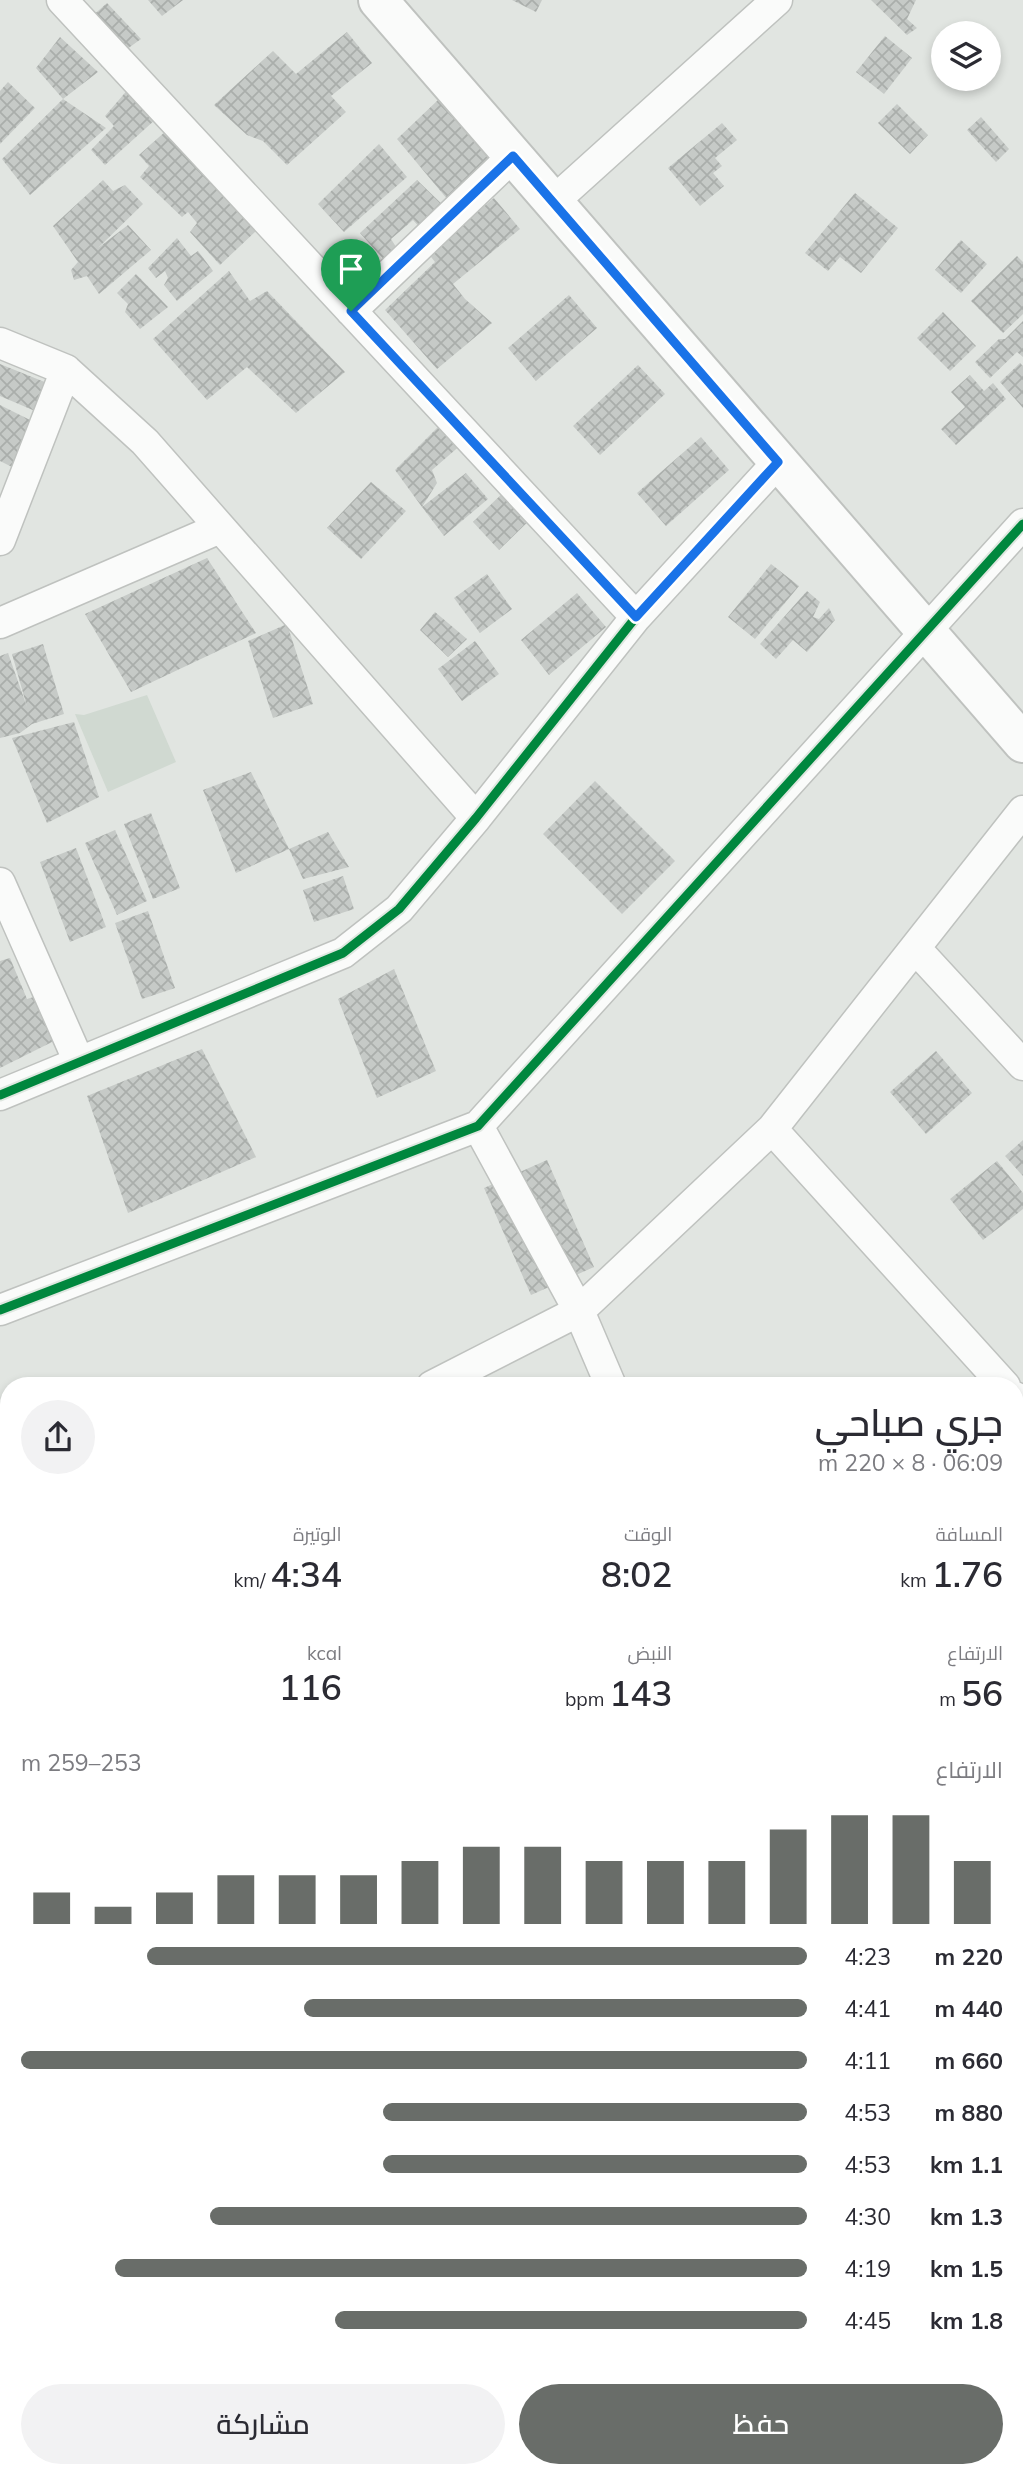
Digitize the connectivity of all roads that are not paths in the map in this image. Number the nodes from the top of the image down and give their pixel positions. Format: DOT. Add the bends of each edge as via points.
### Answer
graph roads {
  1 [pos="62,0"];
  2 [pos="378,0"];
  3 [pos="778,0"];
  4 [pos="513,156"];
  5 [pos="552,202"];
  6 [pos="351,311"];
  7 [pos="0,343"];
  8 [pos="66,370"];
  9 [pos="778,462"];
  10 [pos="1023,524"];
  11 [pos="220,528"];
  12 [pos="0,540"];
  13 [pos="636,617"];
  14 [pos="0,623"];
  15 [pos="926,632"];
  16 [pos="1023,743"];
  17 [pos="1023,811"];
  18 [pos="476,818"];
  19 [pos="0,883"];
  20 [pos="915,948"];
  21 [pos="79,1062"];
  22 [pos="1023,1065"];
  23 [pos="0,1095"];
  24 [pos="478,1126"];
  25 [pos="772,1129"];
  26 [pos="0,1310"];
  27 [pos="579,1311"];
  28 [pos="450,1377"];
  29 [pos="607,1377"];
  30 [pos="997,1377"];
  1 -- 6 [label="street"];
  2 -- 4 [label="street"];
  3 -- 5 [label="street"];
  4 -- 5 [label="street"];
  4 -- 6 [label="street"];
  5 -- 9 [label="street"];
  6 -- 13 [label="street"];
  7 -- 8 [label="street"];
  8 -- 11 [label="street" via="145,442"];
  8 -- 12 [label="street"];
  9 -- 13 [label="street"];
  9 -- 15 [label="street"];
  10 -- 15 [label="street"];
  11 -- 14 [label="street"];
  11 -- 18 [label="street"];
  13 -- 18 [label="street"];
  15 -- 16 [label="street"];
  15 -- 24 [label="street"];
  17 -- 20 [label="street"];
  18 -- 21 [label="street" via="399,909 343,953"];
  19 -- 21 [label="street"];
  20 -- 22 [label="street"];
  20 -- 25 [label="street"];
  21 -- 23 [label="street"];
  24 -- 26 [label="street"];
  24 -- 27 [label="street"];
  25 -- 27 [label="street"];
  25 -- 30 [label="street"];
  27 -- 28 [label="street"];
  27 -- 29 [label="street"];
}
